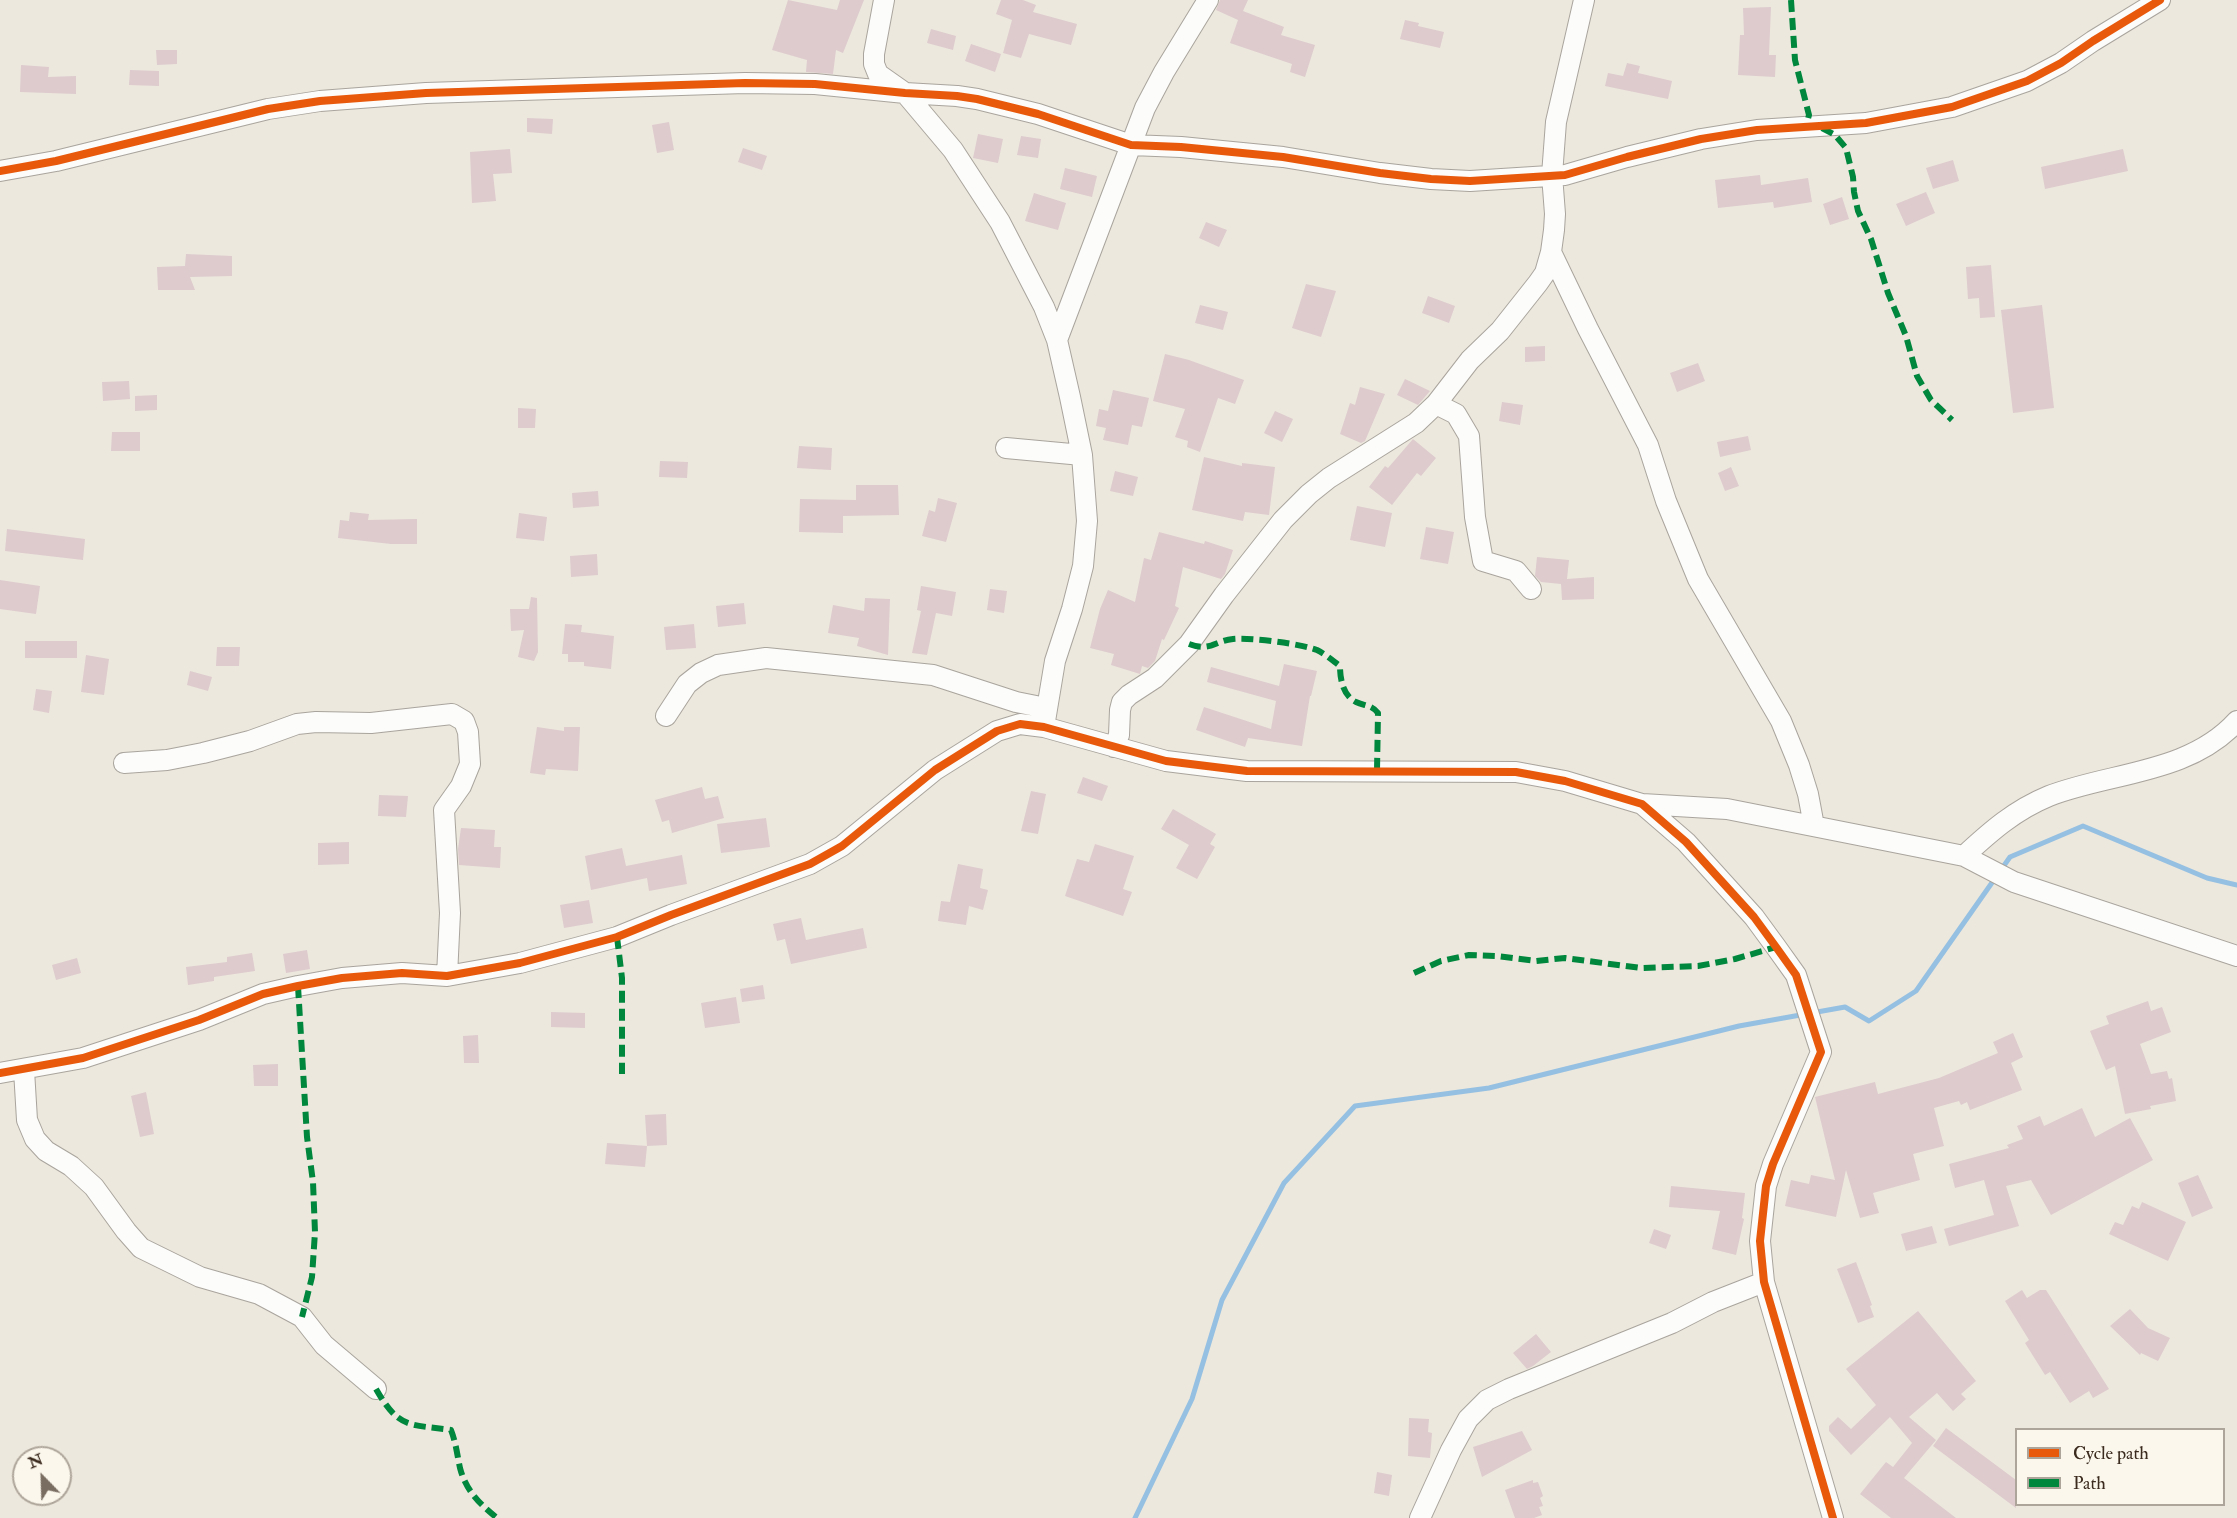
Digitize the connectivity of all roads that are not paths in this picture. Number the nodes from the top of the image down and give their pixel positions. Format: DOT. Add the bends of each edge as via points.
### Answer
graph roads {
  1 [pos="884,0"];
  2 [pos="1208,0"];
  3 [pos="1584,0"];
  4 [pos="2160,0"];
  5 [pos="905,93"];
  6 [pos="1131,145"];
  7 [pos="0,171"];
  8 [pos="1552,176"];
  9 [pos="1551,252"];
  10 [pos="1057,340"];
  11 [pos="1436,404"];
  12 [pos="1006,448"];
  13 [pos="1082,455"];
  14 [pos="1531,589"];
  15 [pos="666,716"];
  16 [pos="1045,718"];
  17 [pos="2237,721"];
  18 [pos="1114,747"];
  19 [pos="124,763"];
  20 [pos="1642,804"];
  21 [pos="1814,826"];
  22 [pos="1972,861"];
  23 [pos="2237,956"];
  24 [pos="447,976"];
  25 [pos="24,1070"];
  26 [pos="0,1073"];
  27 [pos="1764,1282"];
  28 [pos="376,1389"];
  29 [pos="1420,1518"];
  30 [pos="1833,1518"];
  1 -- 5 [label="street" via="874,64 878,74"];
  2 -- 6 [label="street" via="1159,81"];
  3 -- 8 [label="street" via="1556,122"];
  4 -- 8 [label="street" via="2027,81 1952,106 1866,123 1756,130 1701,139"];
  5 -- 6 [label="street" via="977,99 1038,114"];
  5 -- 7 [label="street" via="815,84 745,83 426,93 320,101 267,109"];
  5 -- 10 [label="street" via="976,183 1031,278"];
  6 -- 8 [label="street" via="1282,157 1431,179"];
  6 -- 10 [label="street"];
  8 -- 9 [label="street" via="1555,214"];
  9 -- 11 [label="street" via="1545,273 1533,290"];
  9 -- 21 [label="street" via="1648,445 1698,579 1781,721 1799,765"];
  10 -- 13 [label="street"];
  11 -- 14 [label="street" via="1456,414 1469,436 1475,517 1483,561 1516,571"];
  11 -- 18 [label="street" via="1416,423 1329,478 1283,520 1189,644 1155,678 1122,702"];
  12 -- 13 [label="street"];
  13 -- 16 [label="street" via="1087,521 1083,566 1055,661"];
  15 -- 16 [label="street" via="687,684 701,674 718,665 766,658 933,675 1016,702"];
  16 -- 18 [label="street"];
  16 -- 24 [label="street" via="997,731 935,770 842,846 810,864 617,937 520,963"];
  17 -- 22 [label="street" via="2206,746 2185,756 2121,778 2096,781 2024,808 1996,826"];
  18 -- 20 [label="street" via="1166,761 1247,771 1516,772"];
  19 -- 24 [label="street" via="203,753 297,724 371,723 452,714 464,721 470,764 444,810 450,913"];
  20 -- 21 [label="street" via="1727,809"];
  20 -- 27 [label="street" via="1686,842 1754,917 1796,975 1821,1052 1766,1186 1760,1241"];
  21 -- 22 [label="street"];
  22 -- 23 [label="street" via="2014,882"];
  24 -- 25 [label="street" via="402,973 298,986 263,994 199,1020 83,1058"];
  25 -- 26 [label="street"];
  25 -- 28 [label="street" via="27,1120 35,1138 94,1187 141,1248 200,1277 259,1294 302,1317 324,1345"];
  27 -- 29 [label="street" via="1487,1400 1468,1419"];
  27 -- 30 [label="street"];
}
